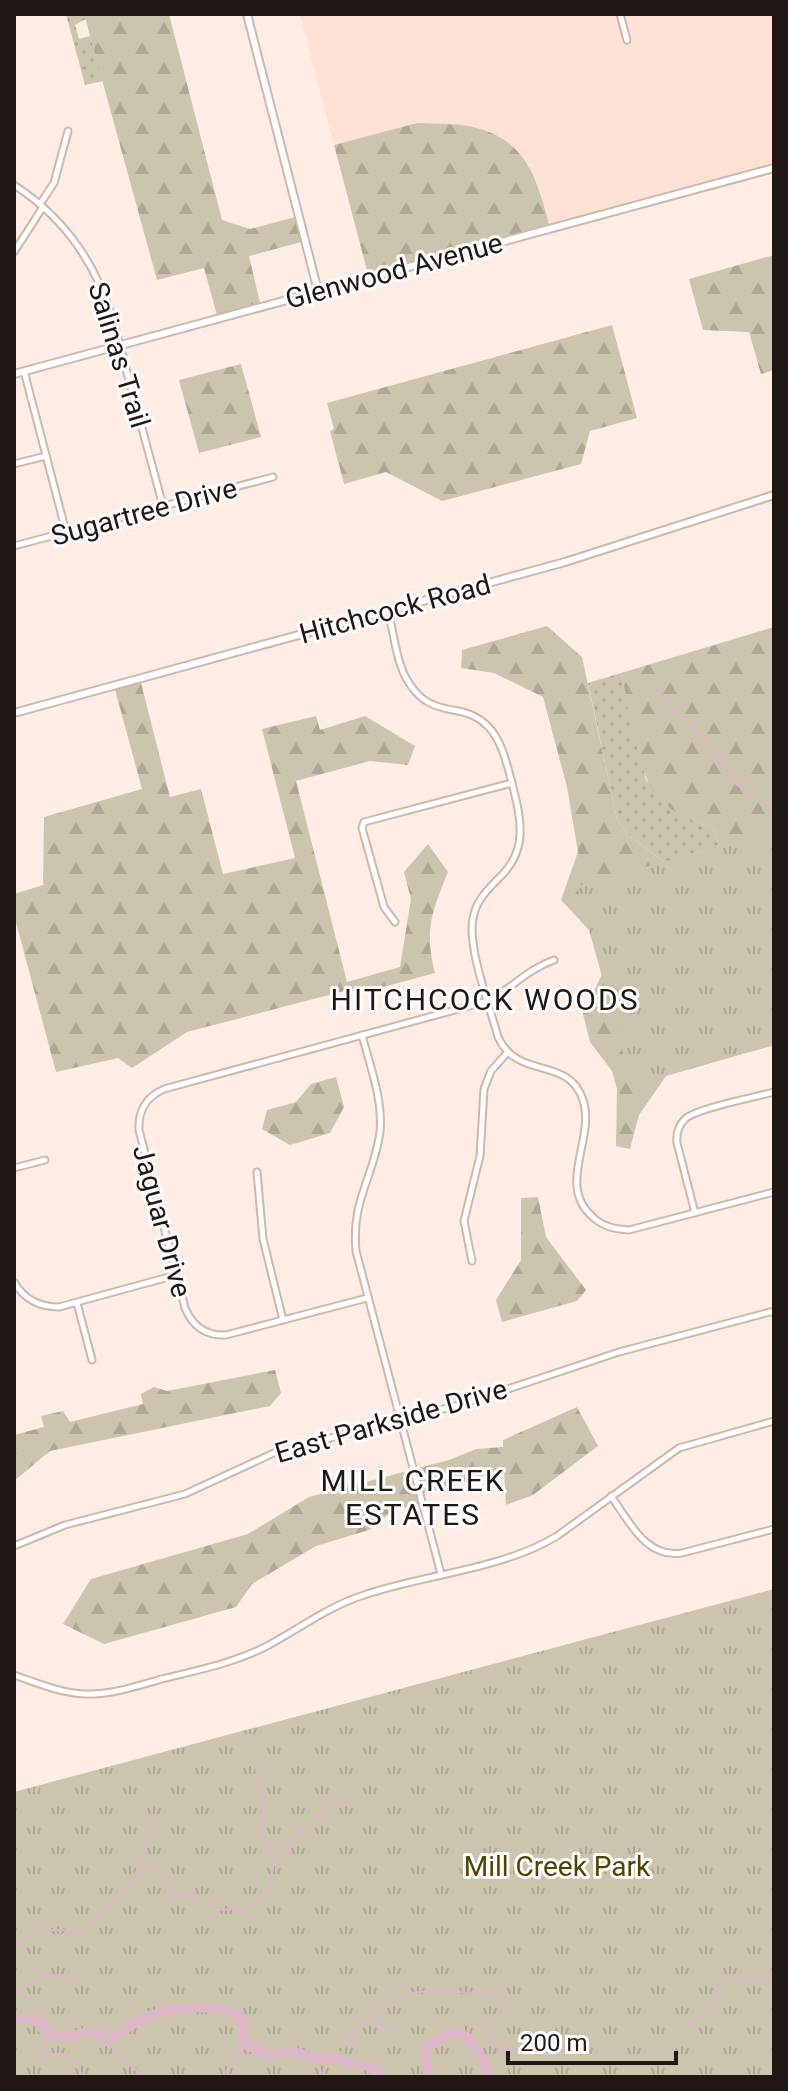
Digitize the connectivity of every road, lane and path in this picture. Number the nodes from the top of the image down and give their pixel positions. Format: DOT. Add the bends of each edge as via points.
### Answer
graph roads {
  1 [pos="247,14"];
  2 [pos="620,14"];
  3 [pos="627,40"];
  4 [pos="68,131"];
  5 [pos="774,168"];
  6 [pos="14,185"];
  7 [pos="42,205"];
  8 [pos="14,252"];
  9 [pos="318,291"];
  10 [pos="120,345"];
  11 [pos="24,371"];
  12 [pos="14,374"];
  13 [pos="46,456"];
  14 [pos="14,464"];
  15 [pos="273,477"];
  16 [pos="774,495"];
  17 [pos="163,506"];
  18 [pos="66,532"];
  19 [pos="14,546"];
  20 [pos="388,611"];
  21 [pos="14,713"];
  22 [pos="512,783"];
  23 [pos="395,922"];
  24 [pos="554,960"];
  25 [pos="488,1001"];
  26 [pos="362,1035"];
  27 [pos="507,1053"];
  28 [pos="774,1092"];
  29 [pos="45,1160"];
  30 [pos="14,1168"];
  31 [pos="257,1172"];
  32 [pos="774,1192"];
  33 [pos="695,1213"];
  34 [pos="472,1261"];
  35 [pos="176,1275"];
  36 [pos="14,1282"];
  37 [pos="367,1298"];
  38 [pos="77,1303"];
  39 [pos="774,1311"];
  40 [pos="283,1320"];
  41 [pos="92,1360"];
  42 [pos="401,1420"];
  43 [pos="774,1421"];
  44 [pos="611,1496"];
  45 [pos="774,1529"];
  46 [pos="14,1546"];
  47 [pos="441,1574"];
  48 [pos="14,1675"];
  1 -- 9 [label="street"];
  2 -- 3 [label="street"];
  4 -- 7 [label="street" via="54,183"];
  5 -- 9 [label="street, Glenwood Avenue"];
  6 -- 7 [label="street, Salinas Trail"];
  7 -- 8 [label="street"];
  7 -- 10 [label="street, Salinas Trail" via="94,271"];
  9 -- 10 [label="street, Glenwood Avenue"];
  10 -- 11 [label="street, Glenwood Avenue"];
  10 -- 17 [label="street, Salinas Trail"];
  11 -- 12 [label="street, Glenwood Avenue"];
  11 -- 13 [label="street"];
  13 -- 14 [label="street"];
  13 -- 18 [label="street"];
  15 -- 17 [label="street, Sugartree Drive"];
  16 -- 20 [label="street, Hitchcock Road" via="569,561"];
  17 -- 18 [label="street, Sugartree Drive"];
  18 -- 19 [label="street, Sugartree Drive"];
  20 -- 21 [label="street, Hitchcock Road"];
  20 -- 22 [label="street" via="411,686 429,703 470,714 490,727 501,744"];
  22 -- 23 [label="street" via="364,822 384,907"];
  22 -- 25 [label="street" via="522,824 520,847 509,868 481,897 472,922"];
  24 -- 25 [label="street, Jaguar Drive"];
  25 -- 26 [label="street, Jaguar Drive"];
  25 -- 27 [label="street"];
  26 -- 35 [label="street, Jaguar Drive" via="164,1089 147,1100 139,1130"];
  26 -- 37 [label="street" via="380,1117 355,1224"];
  27 -- 33 [label="street" via="561,1074 580,1093 585,1116 576,1185 581,1202 597,1221 629,1230"];
  27 -- 34 [label="street" via="484,1089 480,1156 464,1221"];
  28 -- 33 [label="street" via="696,1113 682,1122 677,1143"];
  29 -- 30 [label="street"];
  31 -- 40 [label="street" via="263,1239"];
  32 -- 33 [label="street"];
  35 -- 38 [label="street"];
  35 -- 40 [label="street, Jaguar Drive" via="187,1315 206,1332 226,1335"];
  36 -- 38 [label="street" via="28,1299 44,1306"];
  37 -- 40 [label="street, Jaguar Drive"];
  37 -- 42 [label="street"];
  38 -- 41 [label="street"];
  39 -- 42 [label="street, East Parkside Drive"];
  42 -- 46 [label="street, East Parkside Drive" via="276,1452 185,1494 56,1528"];
  42 -- 47 [label="street"];
  43 -- 44 [label="street" via="679,1448"];
  44 -- 45 [label="street" via="644,1540 663,1553 682,1553"];
  44 -- 47 [label="street" via="539,1546"];
  47 -- 48 [label="street" via="350,1600 237,1659 121,1690 71,1693"];
}
